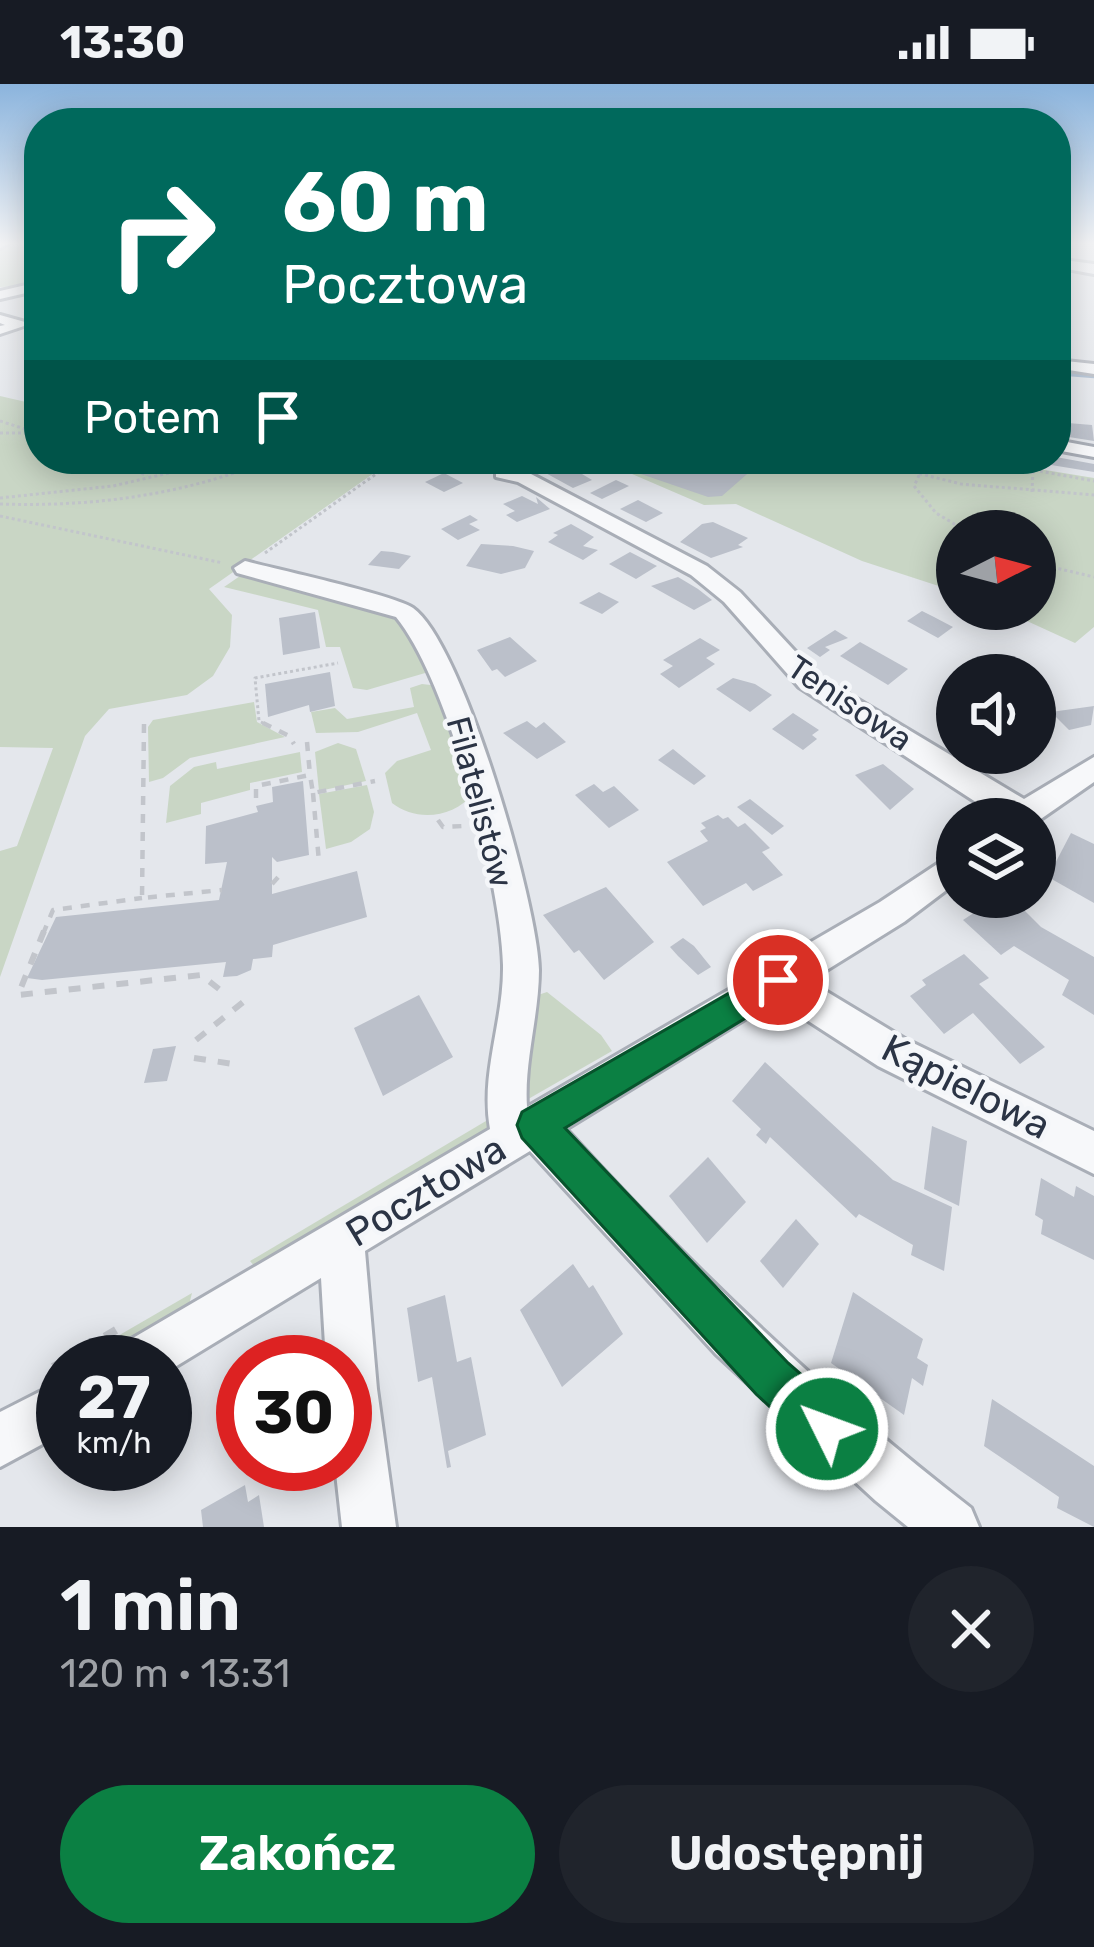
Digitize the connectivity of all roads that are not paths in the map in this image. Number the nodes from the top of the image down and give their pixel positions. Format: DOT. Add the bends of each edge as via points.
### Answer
graph roads {
  1 [pos="0,319"];
  2 [pos="24,324"];
  3 [pos="20,325"];
  4 [pos="0,329"];
  5 [pos="507,474"];
  6 [pos="245,568"];
  7 [pos="1094,768"];
  8 [pos="993,798"];
  9 [pos="1048,798"];
  10 [pos="936,880"];
  11 [pos="778,980"];
  12 [pos="524,1132"];
  13 [pos="1094,1153"];
  14 [pos="342,1242"];
  15 [pos="150,1335"];
  16 [pos="36,1404"];
  17 [pos="0,1441"];
  18 [pos="369,1527"];
  19 [pos="952,1527"];
  1 -- 3 [label="street"];
  2 -- 3 [label="street"];
  3 -- 4 [label="street"];
  5 -- 8 [label="street, Tenisowa" via="702,573 808,681"];
  6 -- 12 [label="street, Filatelistów" via="404,612 421,630 471,748 521,963 504,1104"];
  7 -- 9 [label="street"];
  10 -- 11 [label="street, Pocztowa"];
  11 -- 12 [label="street, Pocztowa"];
  11 -- 13 [label="street, Kąpielowa" via="927,1070"];
  12 -- 14 [label="street, Pocztowa"];
  12 -- 19 [label="street" via="854,1454"];
  14 -- 15 [label="street, Pocztowa"];
  14 -- 18 [label="street"];
  16 -- 17 [label="street"];
}
